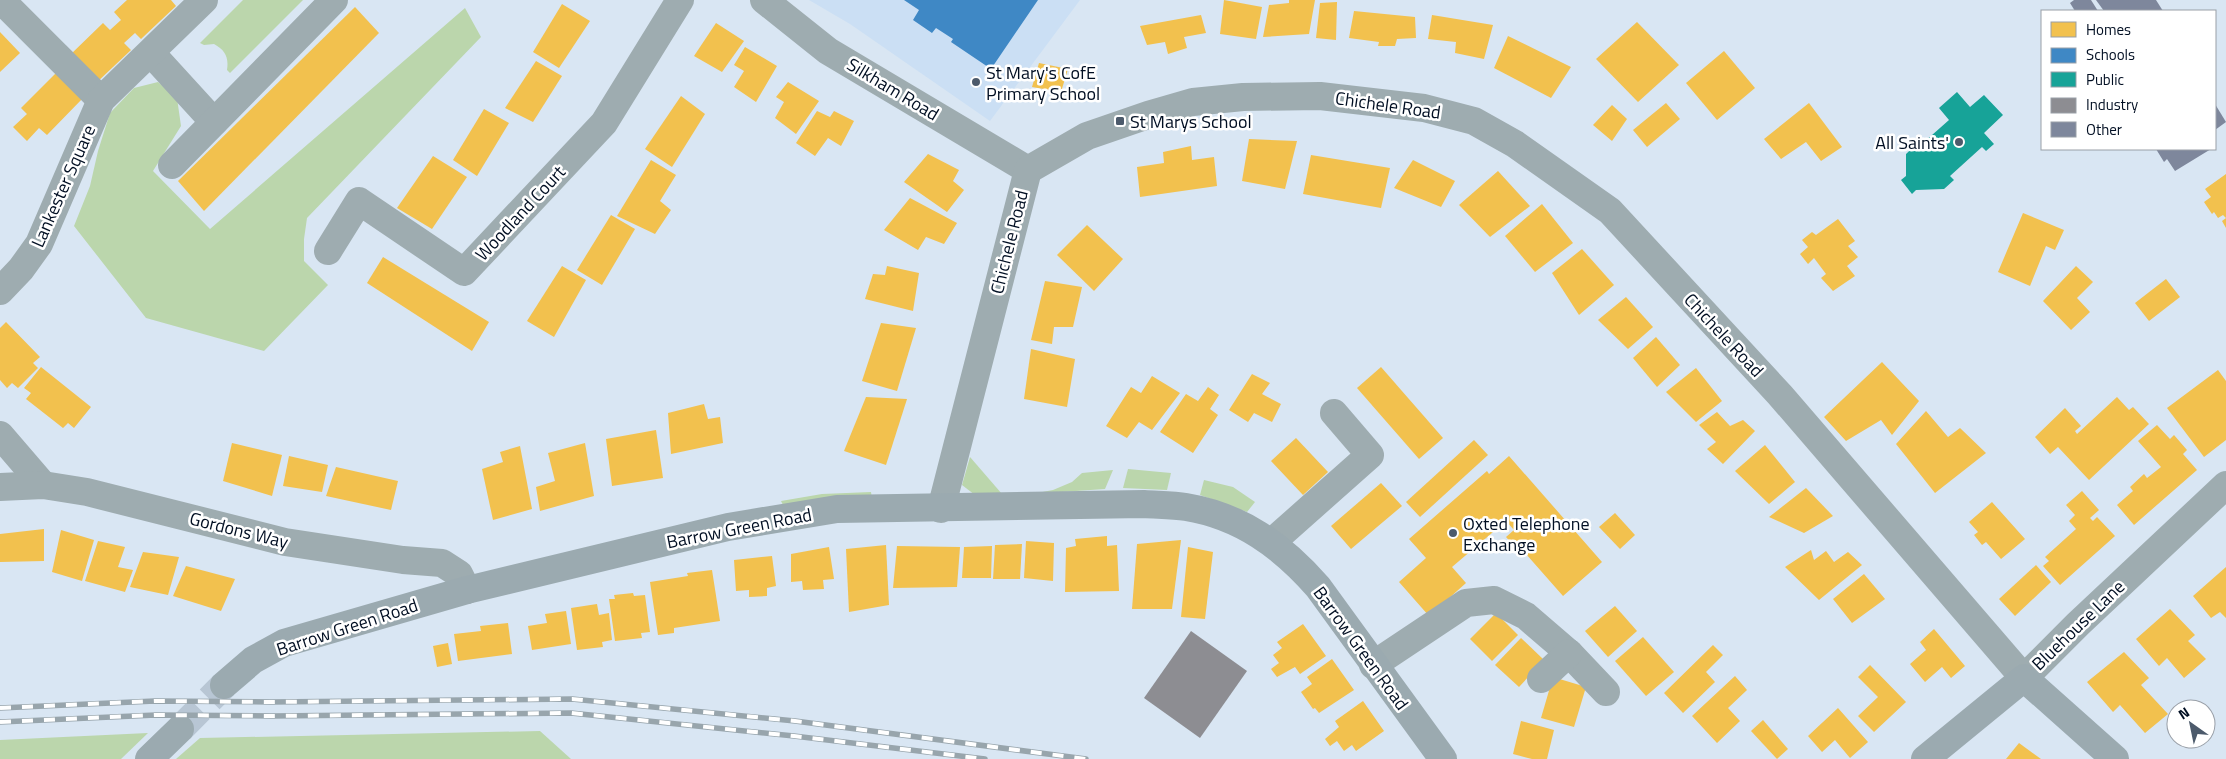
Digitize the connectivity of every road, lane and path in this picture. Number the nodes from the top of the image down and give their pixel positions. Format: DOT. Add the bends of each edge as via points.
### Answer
graph roads {
  1 [pos="1,0"];
  2 [pos="204,0"];
  3 [pos="334,0"];
  4 [pos="680,0"];
  5 [pos="764,0"];
  6 [pos="151,53"];
  7 [pos="102,100"];
  8 [pos="214,122"];
  9 [pos="172,165"];
  10 [pos="1028,170"];
  11 [pos="328,251"];
  12 [pos="0,291"];
  13 [pos="1334,413"];
  14 [pos="0,435"];
  15 [pos="43,485"];
  16 [pos="2226,485"];
  17 [pos="0,487"];
  18 [pos="941,509"];
  19 [pos="1272,542"];
  20 [pos="468,590"];
  21 [pos="1569,653"];
  22 [pos="1373,665"];
  23 [pos="2024,678"];
  24 [pos="1541,679"];
  25 [pos="224,685"];
  26 [pos="1606,692"];
  27 [pos="180,729"];
  28 [pos="149,759"];
  29 [pos="1444,759"];
  30 [pos="1925,759"];
  31 [pos="2116,759"];
  1 -- 7 [label="street"];
  2 -- 6 [label="street, Lankester Square"];
  3 -- 8 [label="street"];
  4 -- 11 [label="street, Woodland Court" via="604,123 464,272 359,201"];
  5 -- 10 [label="street, Silkham Road" via="828,51"];
  6 -- 7 [label="street, Lankester Square"];
  6 -- 8 [label="street"];
  7 -- 12 [label="street, Lankester Square" via="39,244"];
  8 -- 9 [label="street"];
  10 -- 18 [label="street, Chichele Road"];
  10 -- 23 [label="street, Chichele Road" via="1087,136 1194,102 1244,97 1320,96 1424,108 1474,121 1515,144 1610,212 1780,395"];
  13 -- 19 [label="street" via="1370,455"];
  14 -- 15 [label="street"];
  15 -- 17 [label="street, Gordons Way"];
  15 -- 20 [label="street, Gordons Way" via="87,492 285,542 442,563 459,574"];
  16 -- 23 [label="street, Bluehouse Lane"];
  18 -- 19 [label="street, Barrow Green Road" via="1112,504 1184,506 1238,523"];
  18 -- 20 [label="street, Barrow Green Road" via="837,509 728,527"];
  19 -- 22 [label="street, Barrow Green Road" via="1318,587"];
  20 -- 25 [label="street, Barrow Green Road" via="284,643 253,660"];
  21 -- 22 [label="street" via="1526,616 1494,600 1466,603"];
  21 -- 24 [label="street"];
  21 -- 26 [label="street"];
  22 -- 29 [label="street, Barrow Green Road"];
  23 -- 30 [label="street, Bluehouse Lane"];
  23 -- 31 [label="street"];
  27 -- 28 [label="street"];
}
